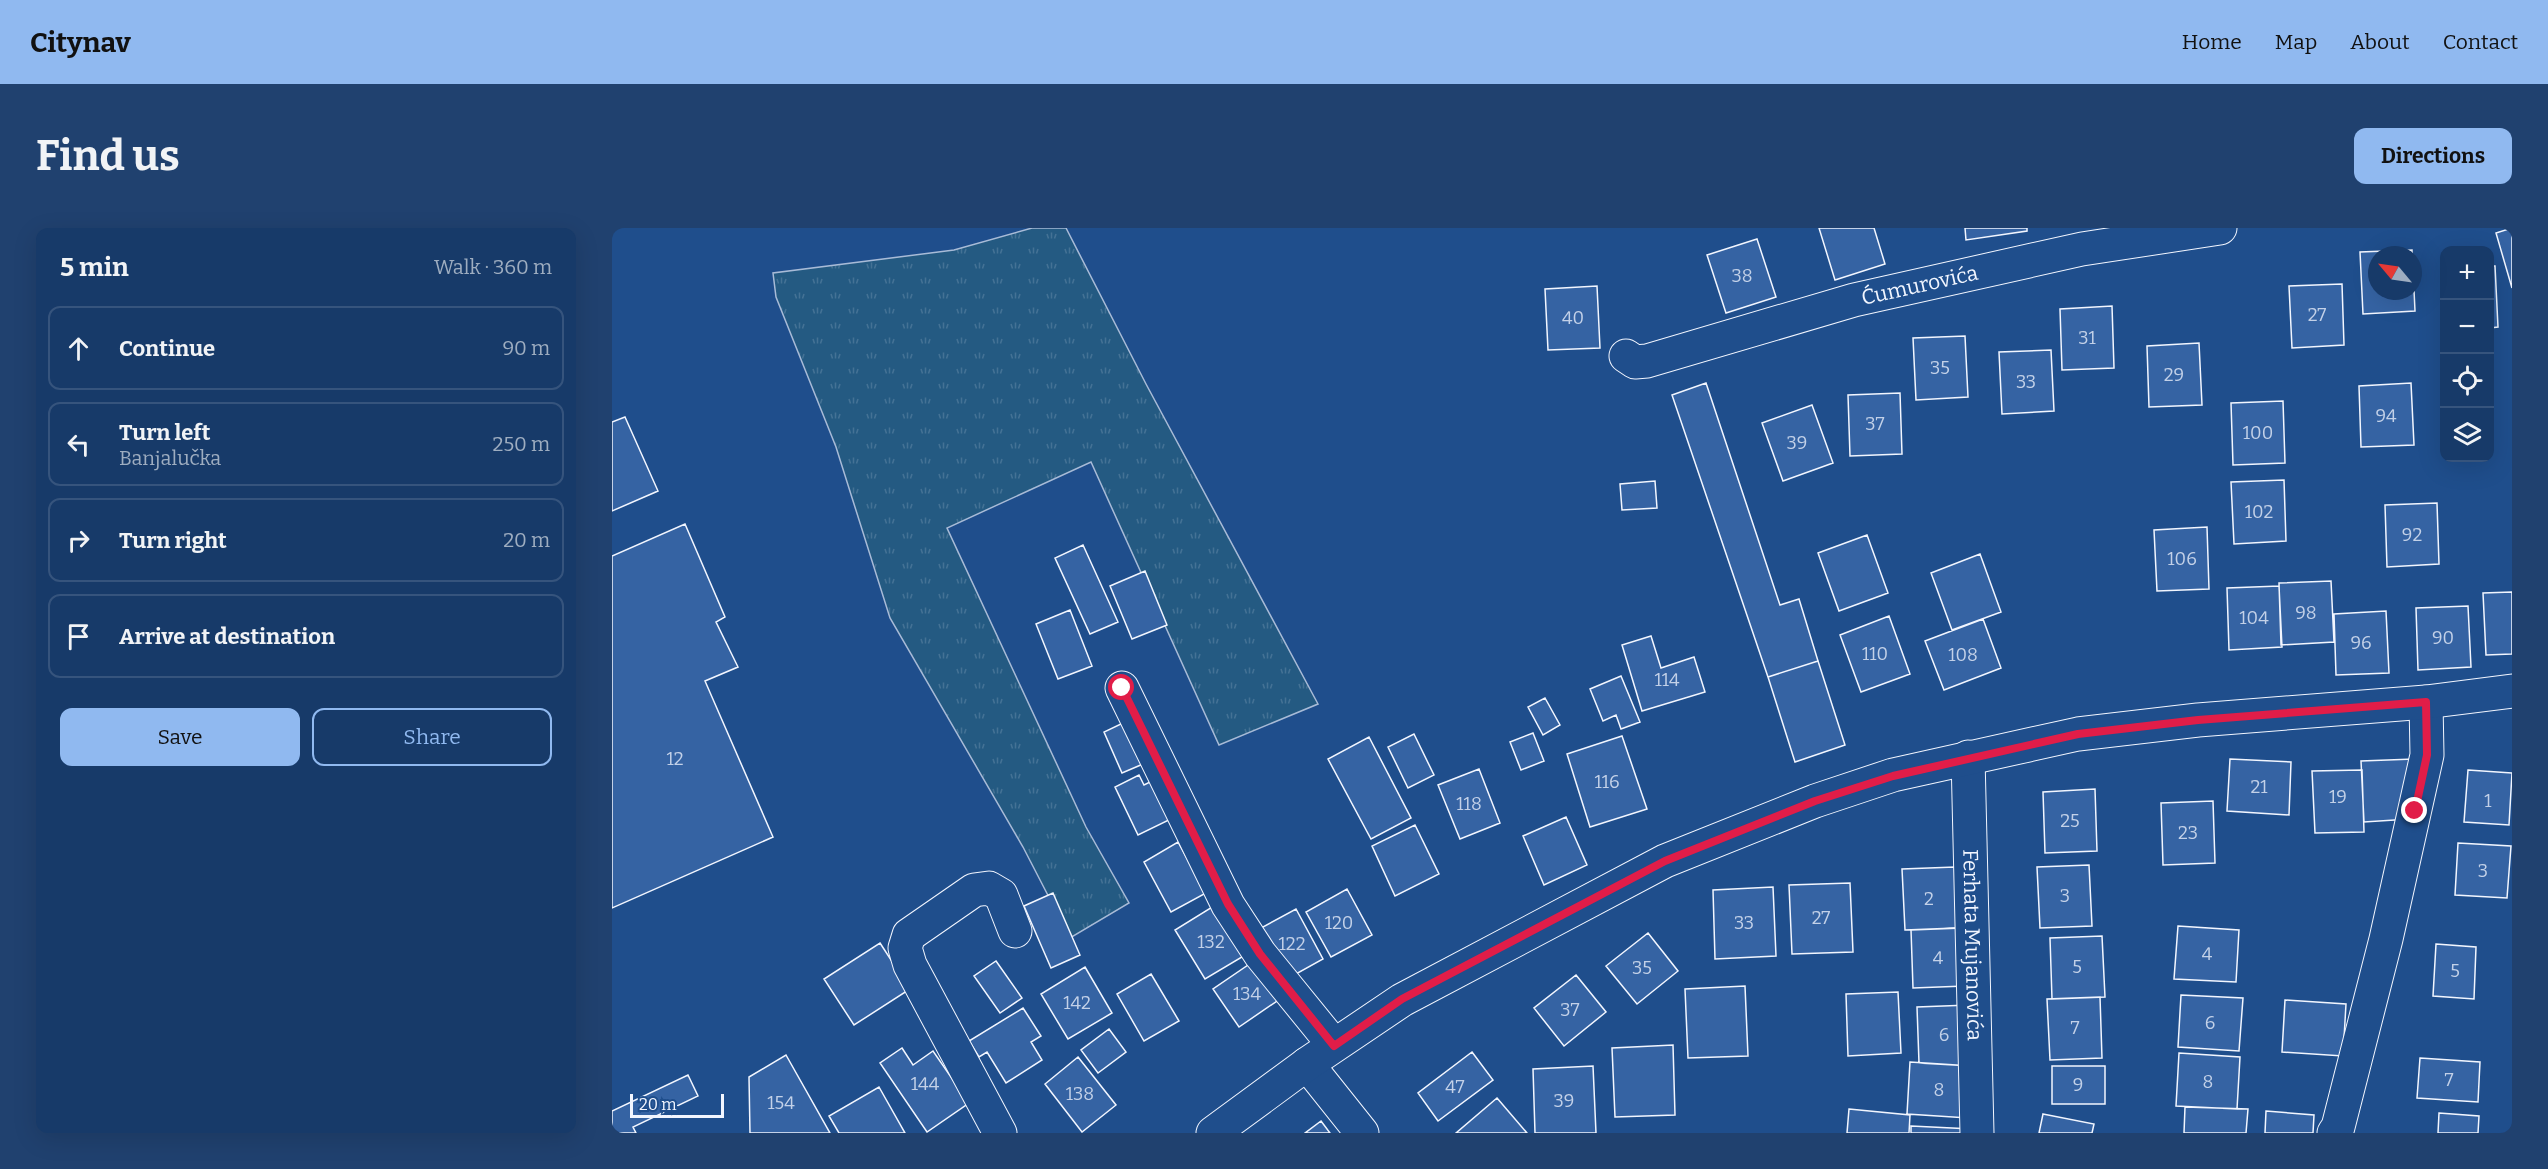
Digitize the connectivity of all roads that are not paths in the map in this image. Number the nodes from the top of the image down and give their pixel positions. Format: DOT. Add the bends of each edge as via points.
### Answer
graph roads {
  1 [pos="2220,228"];
  2 [pos="1626,356"];
  3 [pos="1122,688"];
  4 [pos="2512,691"];
  5 [pos="2426,702"];
  6 [pos="1968,757"];
  7 [pos="1015,931"];
  8 [pos="1334,1046"];
  9 [pos="1307,1064"];
  10 [pos="1000,1133"];
  11 [pos="1213,1133"];
  12 [pos="1362,1133"];
  13 [pos="1977,1133"];
  14 [pos="2334,1133"];
  1 -- 2 [label="street, Ćumurovića" via="2082,249 1854,300 1647,362 1635,362"];
  3 -- 8 [label="street" via="1228,904 1260,954"];
  4 -- 5 [label="street"];
  5 -- 6 [label="street" via="2111,730"];
  5 -- 14 [label="street" via="2427,755 2383,950"];
  6 -- 8 [label="street" via="1815,801 1665,861 1402,999"];
  6 -- 13 [label="street, Ferhata Mujanovića"];
  7 -- 10 [label="street" via="1001,896 989,888 975,890 909,935 905,948"];
  8 -- 9 [label="street"];
  9 -- 11 [label="street"];
  9 -- 12 [label="street"];
}
